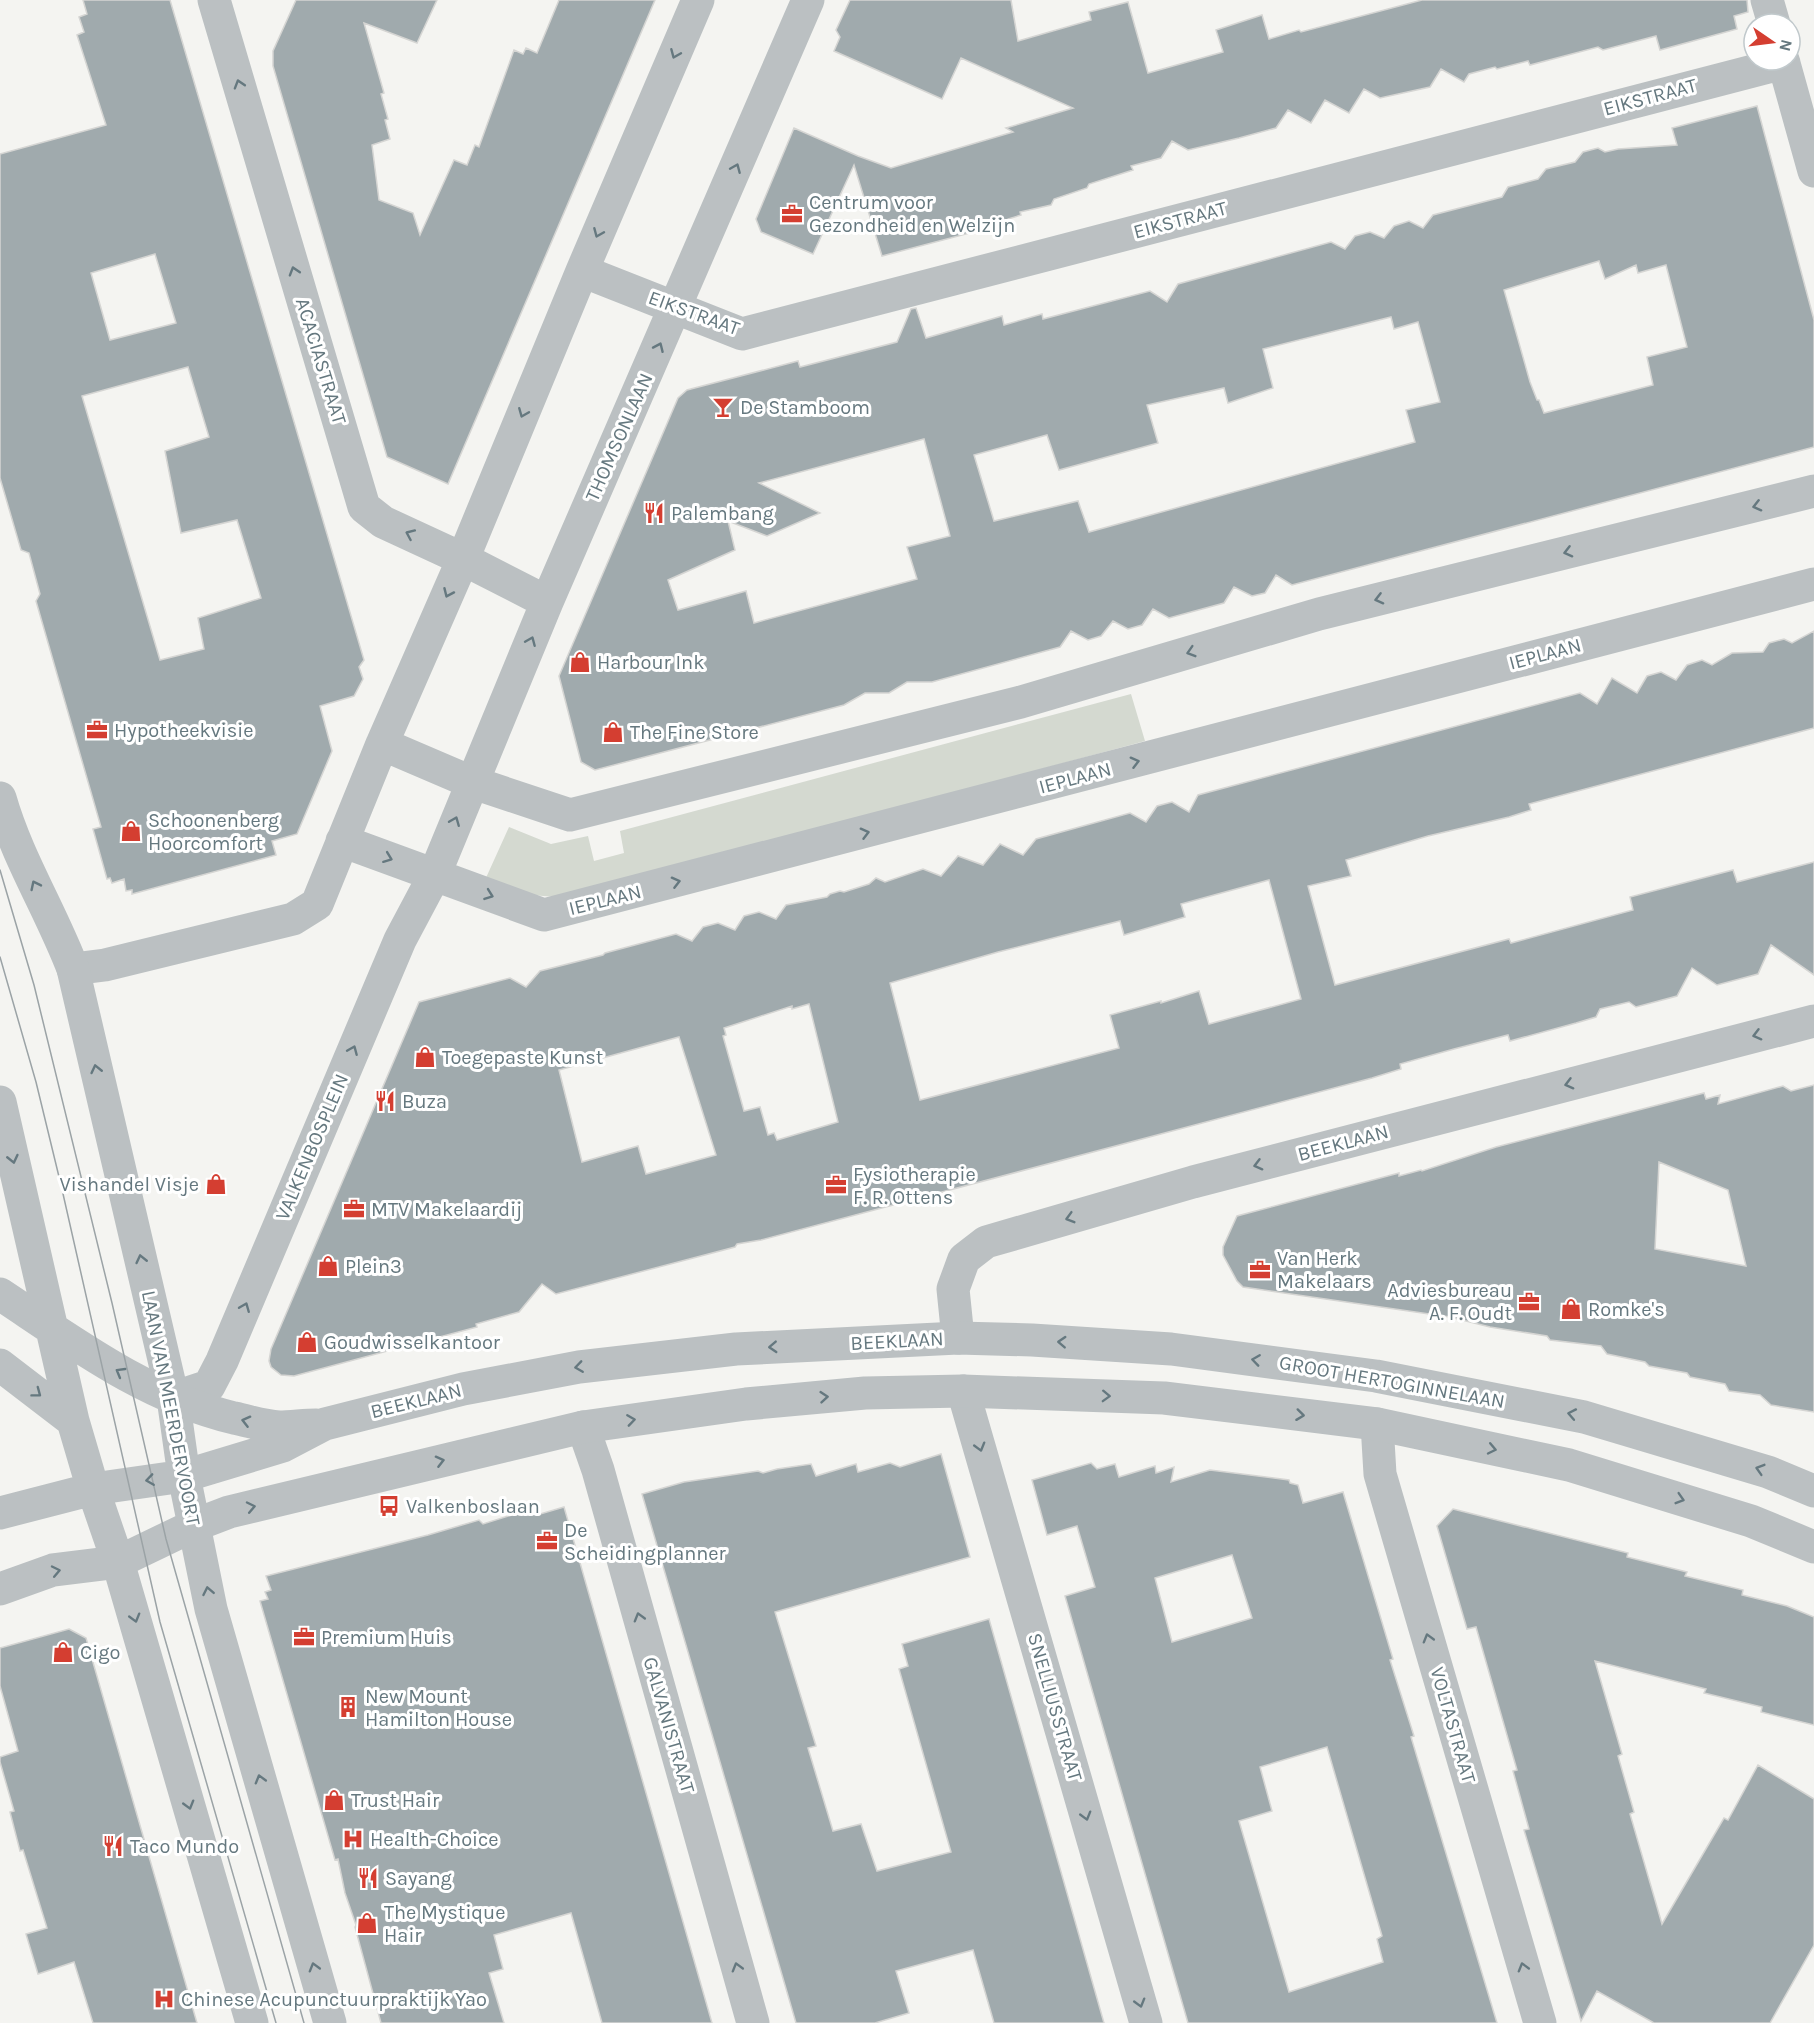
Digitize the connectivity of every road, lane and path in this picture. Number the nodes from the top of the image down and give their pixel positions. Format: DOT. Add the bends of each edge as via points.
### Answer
graph roads {
  1 [pos="698,0"];
  2 [pos="808,0"];
  3 [pos="216,9"];
  4 [pos="1742,72"];
  5 [pos="1787,72"];
  6 [pos="1814,171"];
  7 [pos="582,271"];
  8 [pos="676,308"];
  9 [pos="1814,491"];
  10 [pos="463,559"];
  11 [pos="1814,584"];
  12 [pos="547,602"];
  13 [pos="382,744"];
  14 [pos="471,782"];
  15 [pos="0,798"];
  16 [pos="342,841"];
  17 [pos="434,876"];
  18 [pos="73,969"];
  19 [pos="1814,1021"];
  20 [pos="0,1102"];
  21 [pos="0,1294"];
  22 [pos="51,1327"];
  23 [pos="958,1338"];
  24 [pos="0,1365"];
  25 [pos="963,1391"];
  26 [pos="173,1398"];
  27 [pos="73,1421"];
  28 [pos="325,1424"];
  29 [pos="1377,1424"];
  30 [pos="584,1427"];
  31 [pos="184,1476"];
  32 [pos="93,1489"];
  33 [pos="1814,1491"];
  34 [pos="0,1513"];
  35 [pos="195,1525"];
  36 [pos="1814,1547"];
  37 [pos="118,1562"];
  38 [pos="0,1588"];
  39 [pos="252,2023"];
  40 [pos="330,2023"];
  41 [pos="753,2023"];
  42 [pos="1146,2023"];
  43 [pos="1540,2023"];
  1 -- 7 [label="street, one-way"];
  8 -- 2 [label="street, THOMSONLAAN, one-way"];
  10 -- 3 [label="street, ACACIASTRAAT, one-way" via="383,522 364,507"];
  4 -- 8 [label="street, EIKSTRAAT" via="742,334"];
  5 -- 6 [label="street"];
  7 -- 8 [label="street, EIKSTRAAT"];
  7 -- 10 [label="street, one-way"];
  12 -- 8 [label="street, THOMSONLAAN, one-way"];
  9 -- 14 [label="street, one-way" via="1319,614 1021,702 570,815"];
  10 -- 12 [label="street, ACACIASTRAAT"];
  10 -- 13 [label="street, one-way"];
  17 -- 11 [label="street, IEPLAAN, one-way" via="544,915"];
  14 -- 12 [label="street, THOMSONLAAN, one-way"];
  13 -- 14 [label="street"];
  13 -- 16 [label="street"];
  17 -- 14 [label="street, THOMSONLAAN, one-way"];
  18 -- 15 [label="street, LAAN VAN MEERDERVOORT, one-way" via="24,862"];
  16 -- 17 [label="street, IEPLAAN, one-way"];
  16 -- 18 [label="street" via="317,904 293,919 105,965"];
  26 -- 17 [label="street, VALKENBOSPLEIN, one-way" via="209,1386 222,1361 400,940"];
  26 -- 18 [label="street, LAAN VAN MEERDERVOORT, one-way"];
  19 -- 23 [label="street, BEEKLAAN, one-way" via="1193,1182 986,1242 964,1259 953,1289"];
  20 -- 22 [label="street, one-way"];
  21 -- 22 [label="street"];
  26 -- 22 [label="street, one-way" via="127,1376"];
  22 -- 27 [label="street"];
  23 -- 28 [label="street, BEEKLAAN, one-way" via="736,1349 579,1367 462,1389"];
  33 -- 23 [label="street, GROOT HERTOGINNELAAN, one-way" via="1768,1472 1584,1416 1376,1376 1171,1349"];
  24 -- 27 [label="street, one-way"];
  25 -- 29 [label="street, one-way" via="1164,1398"];
  30 -- 25 [label="street, one-way" via="746,1404 865,1393"];
  25 -- 42 [label="street, SNELLIUSSTRAAT, one-way"];
  28 -- 26 [label="street, one-way" via="266,1425"];
  26 -- 31 [label="street, LAAN VAN MEERDERVOORT"];
  27 -- 32 [label="street"];
  28 -- 31 [label="street, BEEKLAAN" via="283,1446"];
  29 -- 36 [label="street, one-way" via="1569,1465 1751,1521"];
  43 -- 29 [label="street, VOLTASTRAAT, one-way" via="1380,1474"];
  35 -- 30 [label="street, one-way" via="229,1512"];
  41 -- 30 [label="street, GALVANISTRAAT, one-way"];
  31 -- 32 [label="street, BEEKLAAN, one-way"];
  31 -- 35 [label="street, LAAN VAN MEERDERVOORT"];
  32 -- 34 [label="street, BEEKLAAN"];
  32 -- 37 [label="street"];
  35 -- 37 [label="street"];
  40 -- 35 [label="street, LAAN VAN MEERDERVOORT, one-way" via="211,1610"];
  38 -- 37 [label="street, one-way" via="53,1570"];
  37 -- 39 [label="street, one-way"];
}
